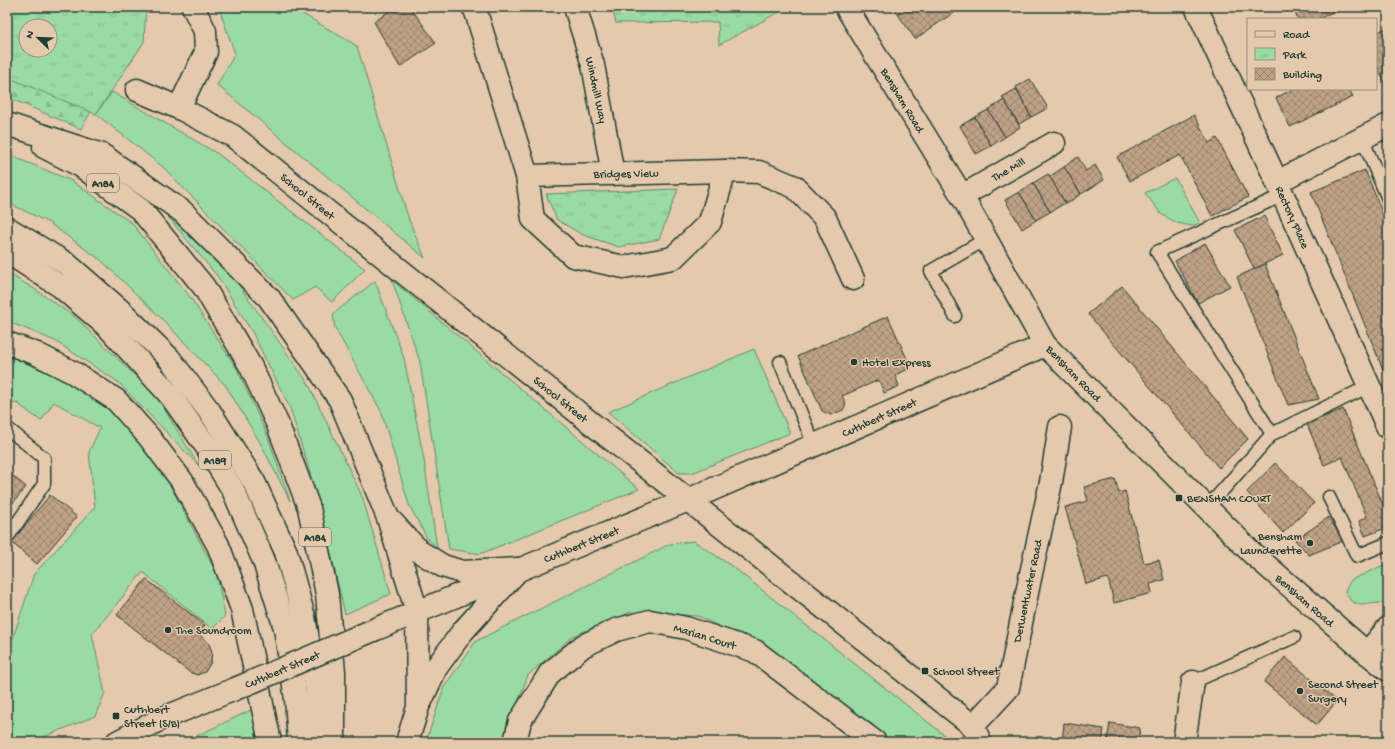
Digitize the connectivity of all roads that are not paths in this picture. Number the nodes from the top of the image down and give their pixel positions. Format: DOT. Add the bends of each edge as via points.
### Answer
graph roads {
  1 [pos="193,7"];
  2 [pos="472,7"];
  3 [pos="575,7"];
  4 [pos="846,7"];
  5 [pos="1196,7"];
  6 [pos="137,90"];
  7 [pos="179,108"];
  8 [pos="7,124"];
  9 [pos="1386,126"];
  10 [pos="7,127"];
  11 [pos="1362,138"];
  12 [pos="1054,143"];
  13 [pos="725,171"];
  14 [pos="613,174"];
  15 [pos="527,176"];
  16 [pos="1280,188"];
  17 [pos="962,196"];
  18 [pos="1388,199"];
  19 [pos="7,228"];
  20 [pos="986,239"];
  21 [pos="7,252"];
  22 [pos="853,280"];
  23 [pos="955,316"];
  24 [pos="7,343"];
  25 [pos="1045,345"];
  26 [pos="780,362"];
  27 [pos="1369,386"];
  28 [pos="1060,427"];
  29 [pos="7,428"];
  30 [pos="1388,428"];
  31 [pos="1272,434"];
  32 [pos="814,445"];
  33 [pos="1329,497"];
  34 [pos="688,500"];
  35 [pos="1207,508"];
  36 [pos="388,518"];
  37 [pos="7,538"];
  38 [pos="1388,543"];
  39 [pos="519,569"];
  40 [pos="417,612"];
  41 [pos="1388,628"];
  42 [pos="1294,637"];
  43 [pos="1367,653"];
  44 [pos="1388,670"];
  45 [pos="1193,682"];
  46 [pos="418,707"];
  47 [pos="977,734"];
  48 [pos="117,742"];
  49 [pos="270,742"];
  50 [pos="299,742"];
  51 [pos="319,742"];
  52 [pos="334,742"];
  53 [pos="407,742"];
  54 [pos="514,742"];
  55 [pos="875,742"];
  56 [pos="1184,742"];
  1 -- 7 [label="main road" via="205,31 206,52"];
  2 -- 15 [label="main road" via="475,9"];
  3 -- 14 [label="main road, Windmill Way" via="593,65"];
  4 -- 17 [label="main road, Bensham Road"];
  5 -- 16 [label="main road, Rectory Place"];
  6 -- 7 [label="main road, School Street"];
  7 -- 34 [label="main road, School Street" via="233,136"];
  8 -- 36 [label="main road" via="102,155 183,212 269,298 340,400"];
  9 -- 11 [label="main road"];
  10 -- 52 [label="main road, A184" via="81,166 141,210 204,287 251,367 278,425 310,508 326,594 334,672"];
  11 -- 16 [label="main road"];
  11 -- 18 [label="lane"];
  12 -- 17 [label="main road, The Mill"];
  13 -- 14 [label="main road, Bridges View"];
  13 -- 15 [label="main road" via="710,222 673,258 624,267 573,256 534,219"];
  13 -- 22 [label="main road, Bridges View" via="759,172 795,187 825,218"];
  14 -- 15 [label="main road, Bridges View"];
  16 -- 27 [label="main road, Rectory Place"];
  16 -- 31 [label="lane" via="1157,252"];
  17 -- 20 [label="main road, Bensham Road"];
  19 -- 51 [label="main road, A189" via="67,264 169,358 210,412 254,482 286,552 304,618 317,691"];
  20 -- 23 [label="lane" via="931,271"];
  20 -- 25 [label="main road, Bensham Road"];
  21 -- 50 [label="main road, A189" via="60,286 109,328 170,396 206,446 229,484 264,561 285,628 296,699"];
  24 -- 49 [label="main road" via="37,354 74,373 116,400 182,480 218,545 242,609"];
  25 -- 32 [label="main road, Cuthbert Street"];
  25 -- 35 [label="main road, Bensham Road"];
  26 -- 32 [label="lane"];
  27 -- 30 [label="main road, Rectory Place"];
  27 -- 31 [label="lane"];
  28 -- 47 [label="main road, Derwentwater Road" via="1008,688"];
  29 -- 37 [label="lane" via="44,458 44,484"];
  31 -- 35 [label="lane"];
  32 -- 34 [label="main road, Cuthbert Street"];
  33 -- 38 [label="lane" via="1357,556"];
  34 -- 39 [label="main road, Cuthbert Street"];
  34 -- 47 [label="main road, School Street"];
  35 -- 43 [label="main road, Bensham Road" via="1252,553"];
  36 -- 39 [label="main road" via="420,552 443,566 462,572"];
  36 -- 40 [label="main road"];
  39 -- 40 [label="main road, Cuthbert Street"];
  39 -- 46 [label="main road" via="463,631 436,668"];
  40 -- 46 [label="main road"];
  40 -- 48 [label="main road, Cuthbert Street, bridge" via="161,719"];
  41 -- 43 [label="main road"];
  42 -- 45 [label="lane"];
  43 -- 44 [label="main road, Bensham Road"];
  45 -- 56 [label="main road"];
  46 -- 53 [label="main road"];
  54 -- 55 [label="main road, Marian Court" via="520,721 550,673 583,646 616,630 650,621 686,628 755,652"];
}
